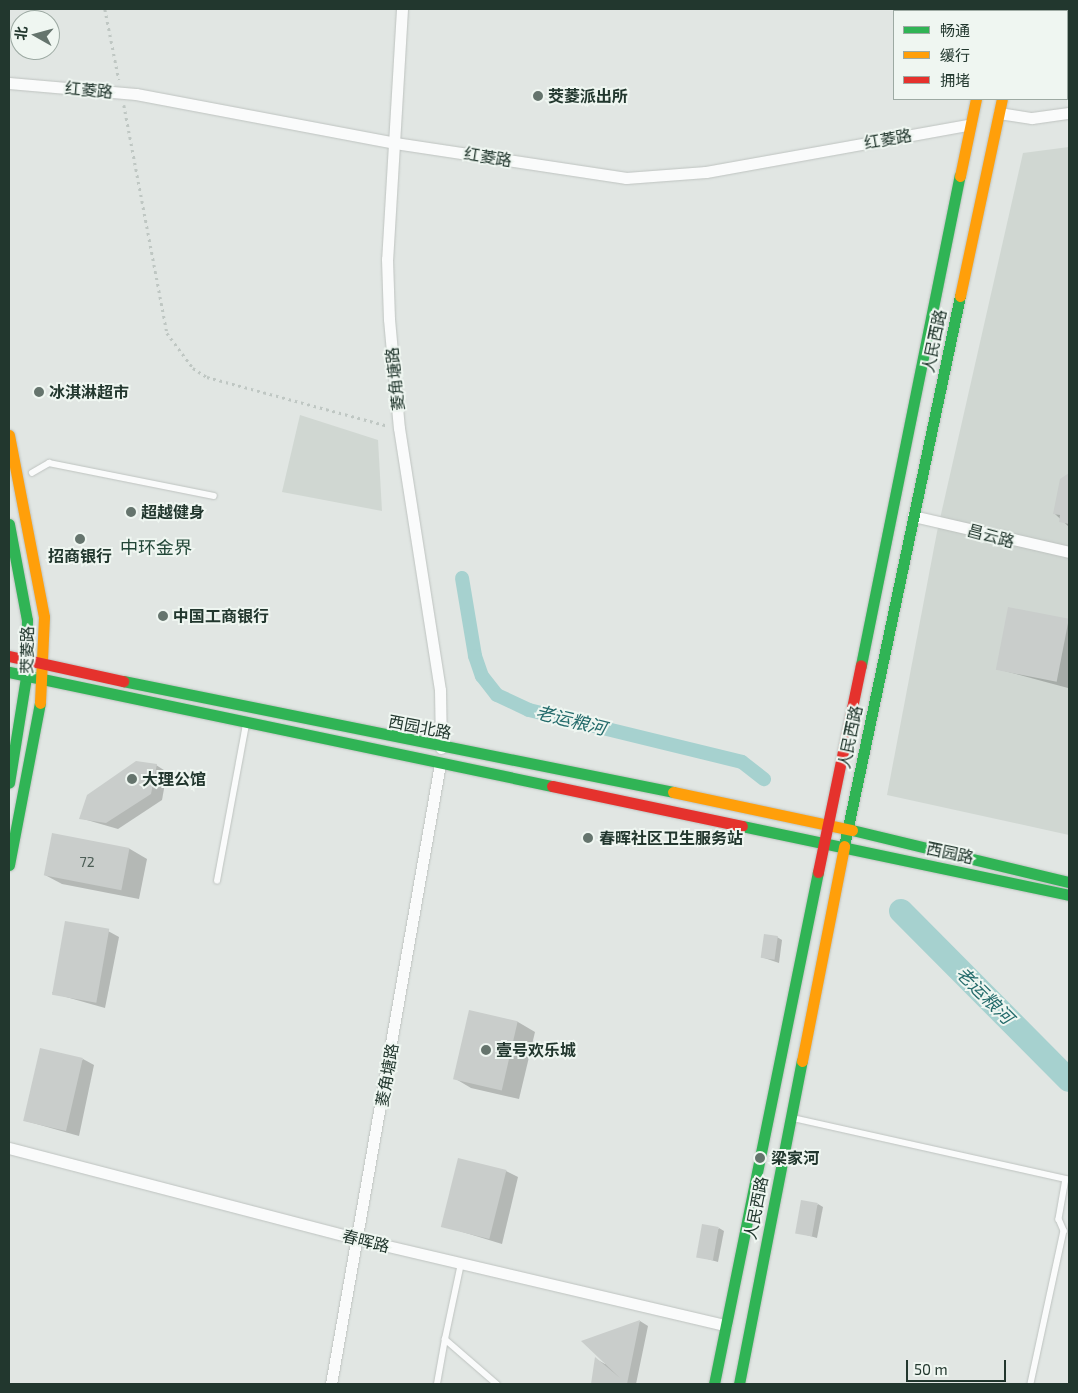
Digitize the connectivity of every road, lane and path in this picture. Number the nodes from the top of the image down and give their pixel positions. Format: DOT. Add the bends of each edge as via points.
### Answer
graph roads {
  1 [pos="106,9"];
  2 [pos="402,9"];
  3 [pos="9,83"];
  4 [pos="122,92"];
  5 [pos="976,100"];
  6 [pos="1002,100"];
  7 [pos="999,113"];
  8 [pos="1069,113"];
  9 [pos="968,125"];
  10 [pos="395,143"];
  11 [pos="399,428"];
  12 [pos="9,435"];
  13 [pos="32,473"];
  14 [pos="214,496"];
  15 [pos="913,516"];
  16 [pos="9,524"];
  17 [pos="1069,552"];
  18 [pos="9,656"];
  19 [pos="27,661"];
  20 [pos="44,666"];
  21 [pos="9,672"];
  22 [pos="26,677"];
  23 [pos="43,680"];
  24 [pos="246,725"];
  25 [pos="441,748"];
  26 [pos="440,764"];
  27 [pos="9,783"];
  28 [pos="827,824"];
  29 [pos="848,828"];
  30 [pos="823,842"];
  31 [pos="844,847"];
  32 [pos="9,865"];
  33 [pos="216,882"];
  34 [pos="1069,882"];
  35 [pos="1069,895"];
  36 [pos="791,1118"];
  37 [pos="9,1148"];
  38 [pos="358,1240"];
  39 [pos="461,1264"];
  40 [pos="726,1325"];
  41 [pos="446,1339"];
  42 [pos="331,1384"];
  43 [pos="437,1384"];
  44 [pos="497,1384"];
  45 [pos="714,1384"];
  46 [pos="739,1384"];
  47 [pos="1031,1384"];
  1 -- 4 [label="path"];
  2 -- 10 [label="street, 菱角塘路"];
  3 -- 4 [label="street, 红菱路"];
  4 -- 10 [label="street, 红菱路"];
  4 -- 11 [label="path" via="168,333 193,368 207,377 324,411"];
  5 -- 9 [label="main road, 人民西路"];
  6 -- 7 [label="main road, 人民西路"];
  7 -- 8 [label="street" via="1032,118"];
  7 -- 15 [label="main road, 人民西路"];
  9 -- 10 [label="street, 红菱路" via="706,172 644,177"];
  9 -- 28 [label="main road, 人民西路"];
  10 -- 11 [label="street, 菱角塘路" via="387,259"];
  11 -- 25 [label="street, 菱角塘路" via="440,690"];
  12 -- 20 [label="main road, 茭菱路" via="44,617"];
  13 -- 14 [label="lane" via="49,463"];
  15 -- 17 [label="street, 昌云路"];
  15 -- 29 [label="main road, 人民西路"];
  16 -- 19 [label="main road, 茭菱路" via="27,620"];
  18 -- 19 [label="main road, 西园北路"];
  19 -- 20 [label="main road, 西园北路"];
  19 -- 22 [label="main road, 茭菱路"];
  20 -- 23 [label="main road, 茭菱路"];
  20 -- 25 [label="main road, 西园北路"];
  21 -- 22 [label="main road, 西园北路"];
  22 -- 23 [label="main road, 西园北路"];
  22 -- 27 [label="main road, 茭菱路"];
  23 -- 24 [label="main road, 西园北路"];
  23 -- 32 [label="main road, 茭菱路"];
  24 -- 26 [label="main road, 西园北路"];
  24 -- 33 [label="lane"];
  25 -- 28 [label="main road, 西园北路"];
  26 -- 30 [label="main road, 西园北路"];
  26 -- 38 [label="street, 菱角塘路"];
  28 -- 29 [label="main road, 西园路"];
  28 -- 30 [label="main road, 人民西路"];
  29 -- 31 [label="main road, 人民西路"];
  29 -- 34 [label="main road, 西园路"];
  30 -- 31 [label="main road, 西园路"];
  30 -- 40 [label="main road, 人民西路"];
  31 -- 35 [label="main road, 西园路"];
  31 -- 36 [label="main road, 人民西路"];
  36 -- 46 [label="main road, 人民西路"];
  36 -- 47 [label="lane" via="1066,1178 1059,1219 1064,1231"];
  37 -- 38 [label="street, 春晖路"];
  38 -- 39 [label="street, 春晖路"];
  38 -- 42 [label="street, 菱角塘路"];
  39 -- 40 [label="street, 春晖路"];
  39 -- 41 [label="lane"];
  40 -- 45 [label="main road, 人民西路"];
  41 -- 43 [label="lane"];
  41 -- 44 [label="lane"];
}
